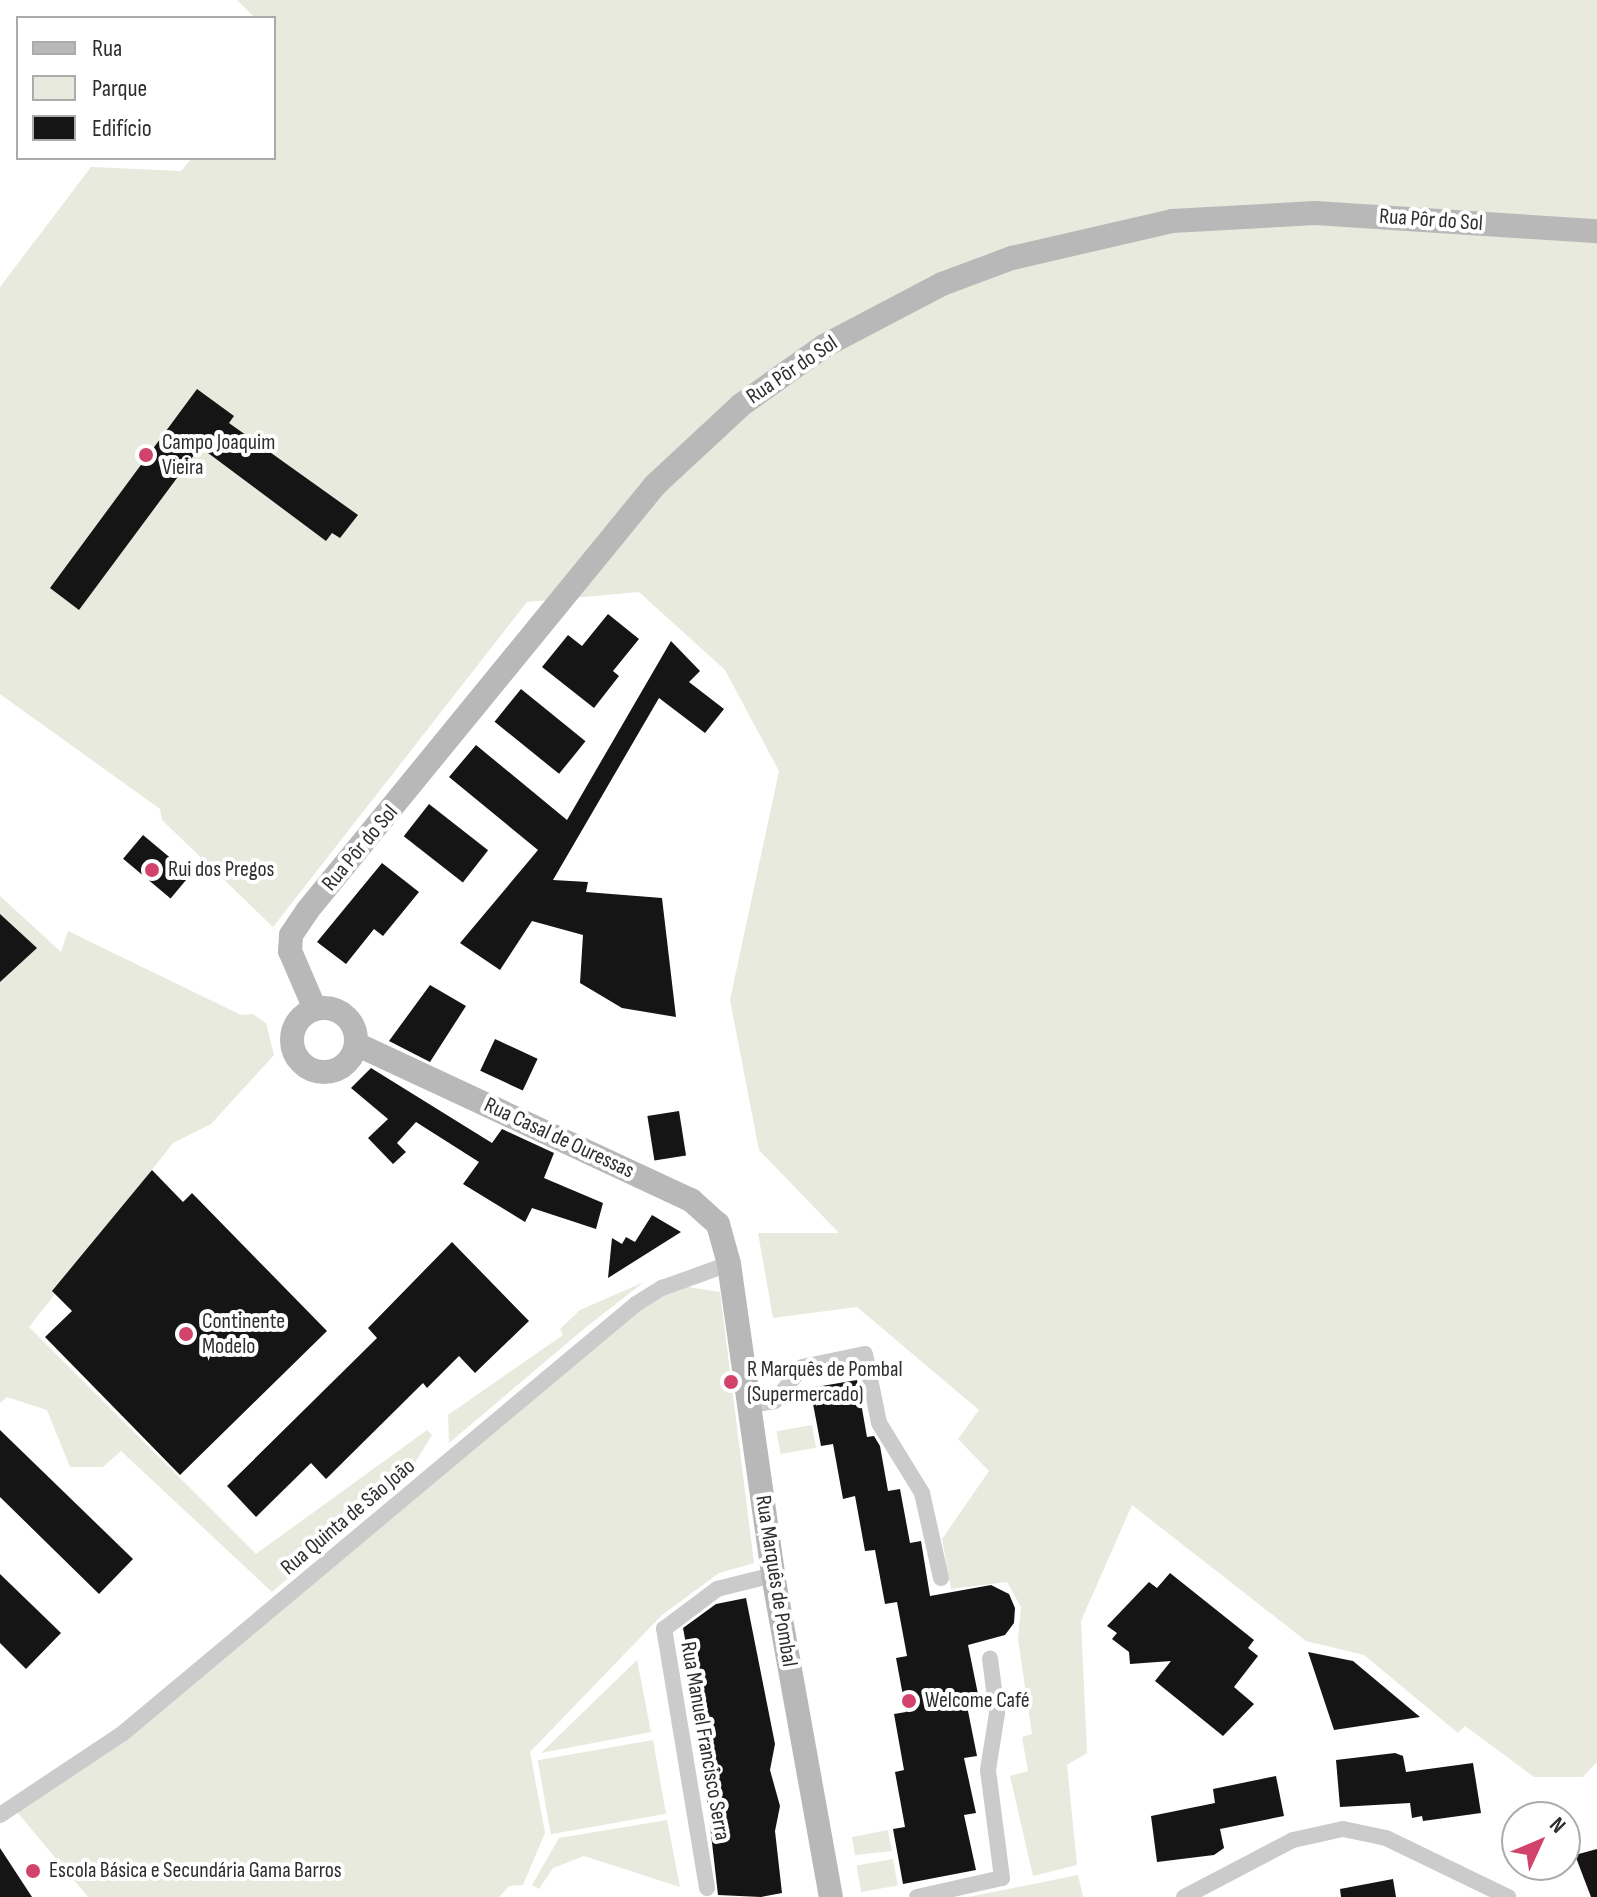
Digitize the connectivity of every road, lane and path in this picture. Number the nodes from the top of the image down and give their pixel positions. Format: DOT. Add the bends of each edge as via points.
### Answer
graph roads {
  1 [pos="1597,231"];
  2 [pos="315,1009"];
  3 [pos="356,1044"];
  4 [pos="729,1264"];
  5 [pos="750,1405"];
  6 [pos="773,1575"];
  7 [pos="941,1578"];
  8 [pos="990,1658"];
  9 [pos="0,1815"];
  10 [pos="707,1888"];
  11 [pos="831,1897"];
  12 [pos="917,1897"];
  13 [pos="1184,1897"];
  14 [pos="1508,1897"];
  1 -- 2 [label="street, Rua Pôr do Sol" via="1315,213 1172,221 1012,258 942,284 824,346 741,405 655,485 307,911 294,929 290,951"];
  2 -- 3 [label="street" via="346,1016"];
  2 -- 3 [label="street" via="302,1016 292,1034 301,1063 319,1072 339,1069"];
  3 -- 4 [label="street, Rua Casal de Ouressas" via="691,1200 718,1224"];
  4 -- 5 [label="street, Rua Marquês de Pombal"];
  4 -- 9 [label="street, Rua Quinta de São João" via="662,1288 636,1304 122,1734"];
  5 -- 6 [label="street, Rua Marquês de Pombal"];
  5 -- 7 [label="street" via="775,1401 802,1367 865,1354 879,1423 922,1493"];
  6 -- 10 [label="street, Rua Manuel Francisco Serra" via="717,1589 664,1629"];
  6 -- 11 [label="street, Rua Marquês de Pombal"];
  8 -- 12 [label="street" via="997,1713 988,1770 1002,1878"];
  13 -- 14 [label="street" via="1293,1840 1343,1829 1386,1838"];
}
